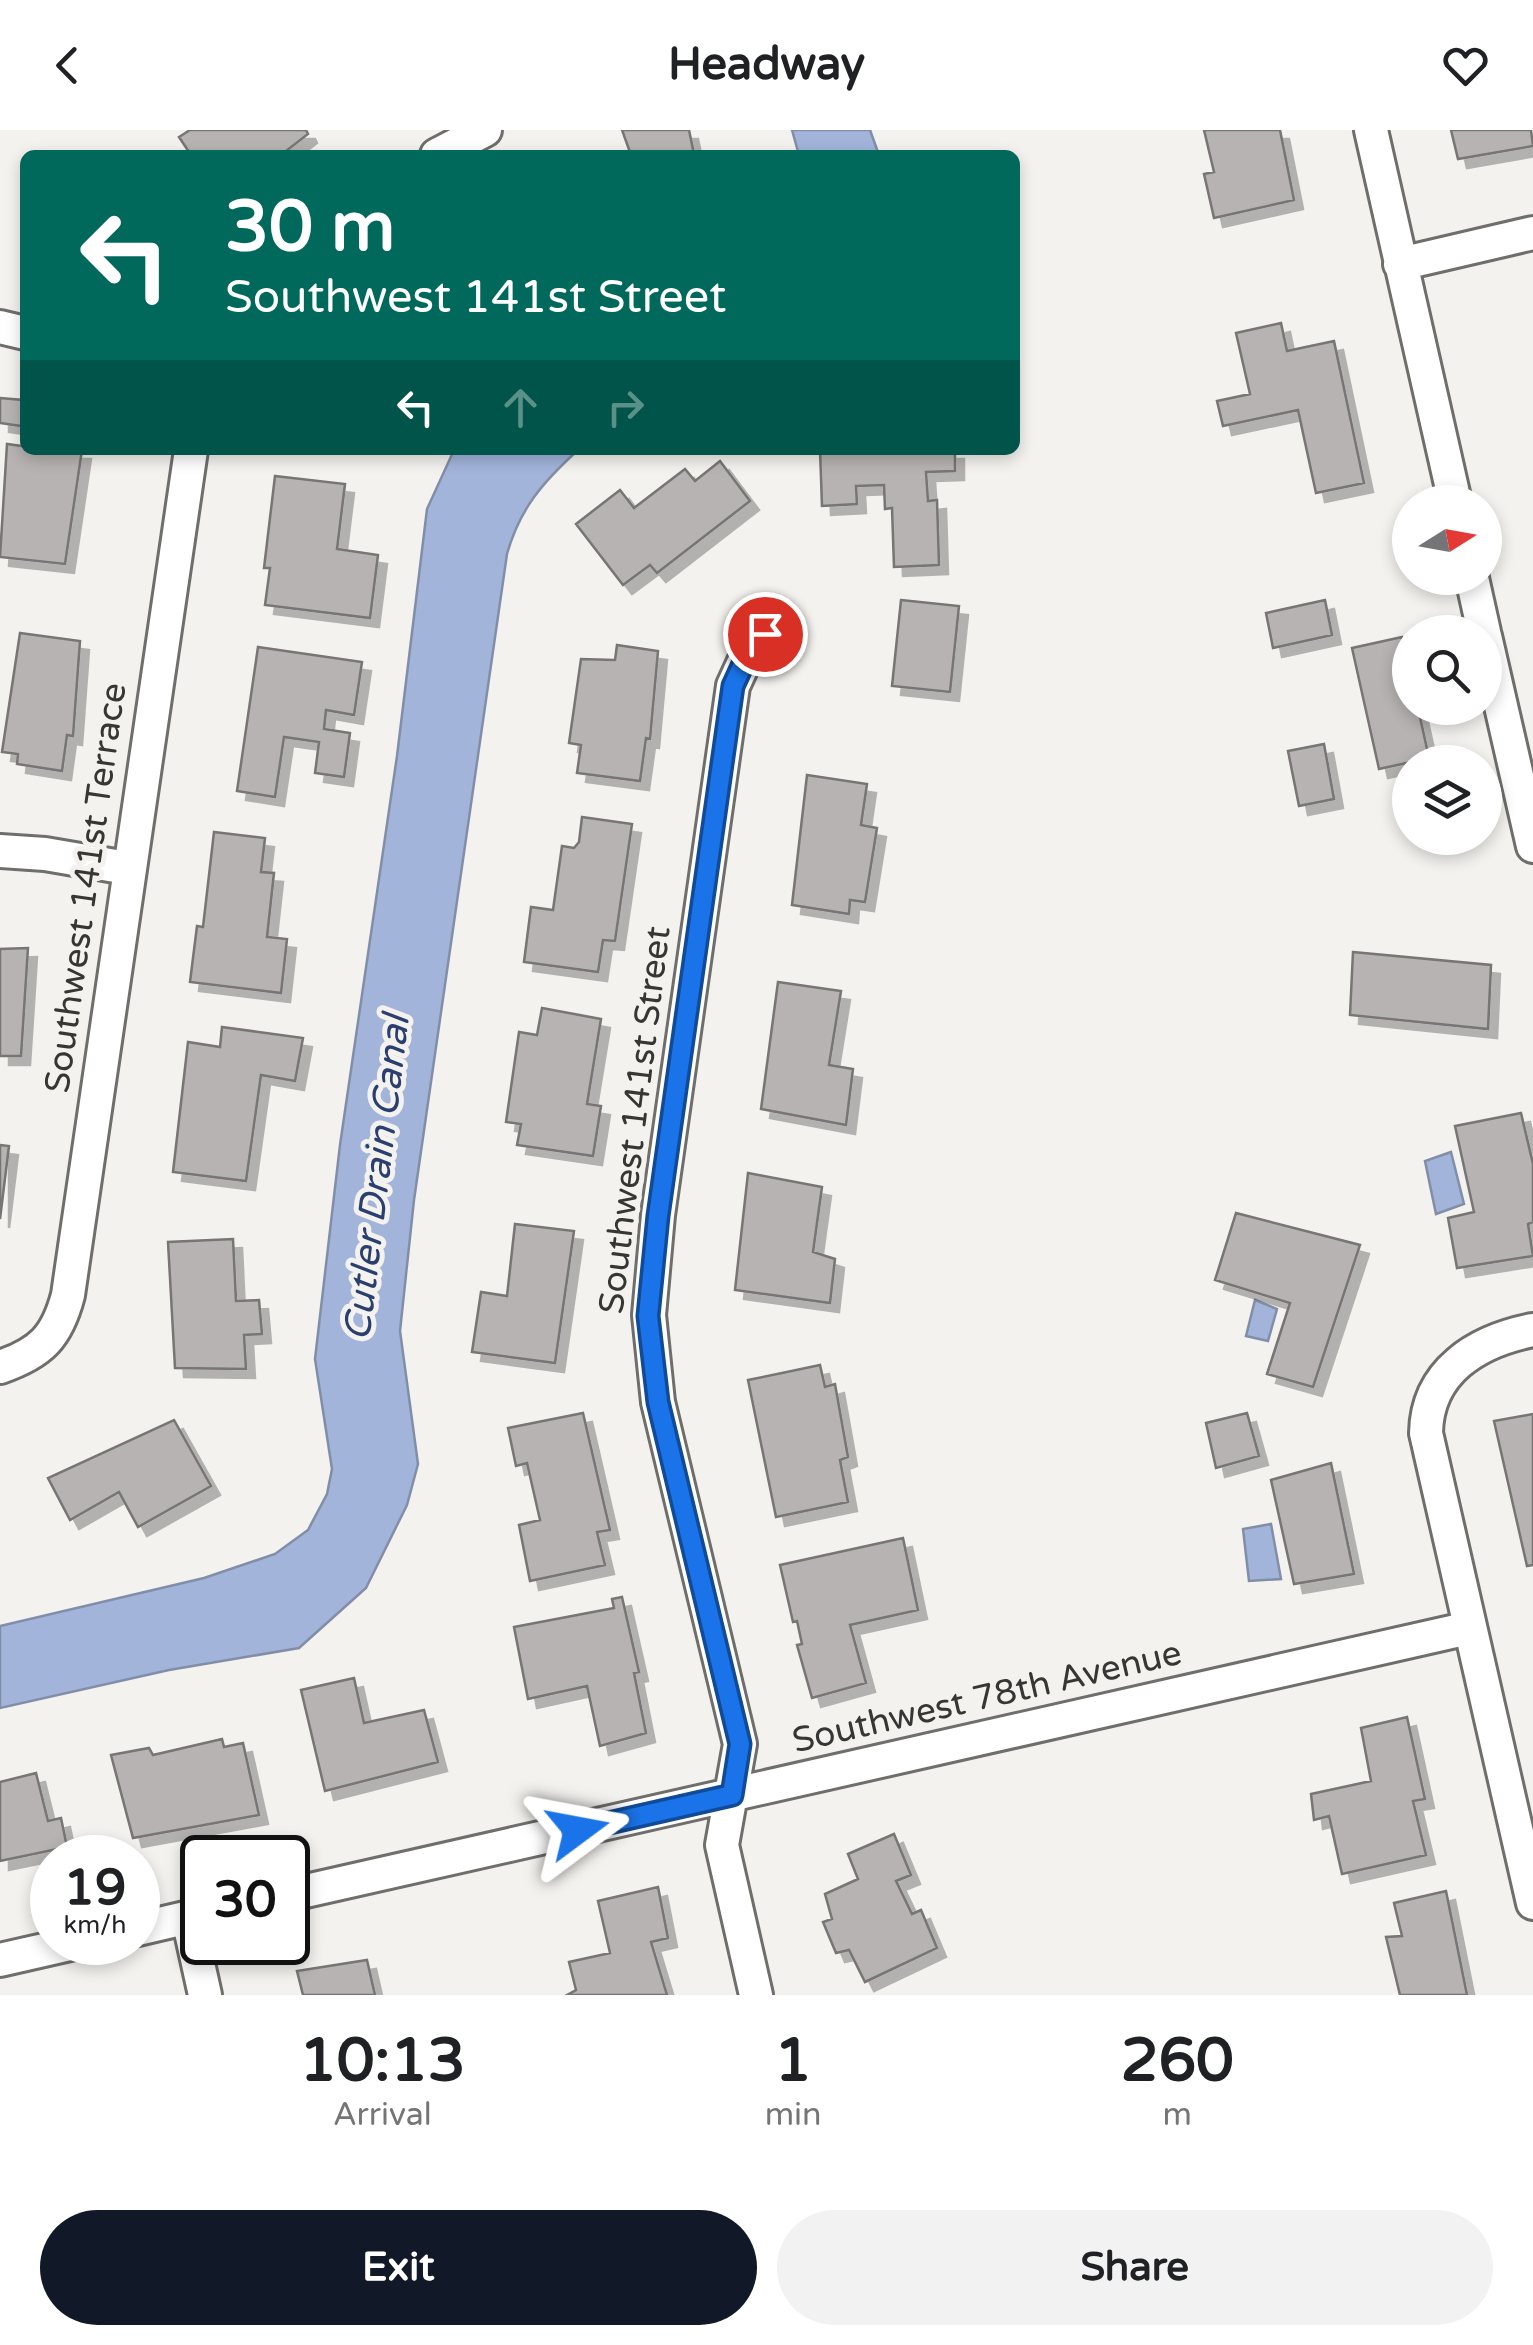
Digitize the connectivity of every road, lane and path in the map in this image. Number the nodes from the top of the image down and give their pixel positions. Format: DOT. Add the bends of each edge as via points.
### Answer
graph roads {
  1 [pos="486,130"];
  2 [pos="1371,130"];
  3 [pos="447,150"];
  4 [pos="1533,233"];
  5 [pos="1400,264"];
  6 [pos="191,455"];
  7 [pos="1450,485"];
  8 [pos="781,617"];
  9 [pos="1502,697"];
  10 [pos="1526,787"];
  11 [pos="1533,846"];
  12 [pos="0,851"];
  13 [pos="128,868"];
  14 [pos="1533,1330"];
  15 [pos="0,1366"];
  16 [pos="1470,1628"];
  17 [pos="732,1795"];
  18 [pos="1524,1824"];
  19 [pos="310,1890"];
  20 [pos="1533,1904"];
  21 [pos="30,1953"];
  22 [pos="0,1960"];
  23 [pos="201,1965"];
  24 [pos="205,1995"];
  25 [pos="756,1995"];
  1 -- 3 [label="street"];
  2 -- 5 [label="street"];
  4 -- 5 [label="street"];
  5 -- 7 [label="street"];
  6 -- 13 [label="street, Southwest 141st Terrace"];
  8 -- 17 [label="street, Southwest 141st Street" via="749,651 733,686 648,1316 658,1402 740,1744"];
  9 -- 10 [label="street"];
  10 -- 11 [label="street"];
  12 -- 13 [label="street"];
  13 -- 15 [label="street, Southwest 141st Terrace" via="70,1282 54,1336"];
  14 -- 16 [label="street" via="1471,1353 1431,1395 1428,1450"];
  16 -- 17 [label="street, Southwest 78th Avenue"];
  16 -- 18 [label="street"];
  17 -- 19 [label="street, Southwest 78th Avenue"];
  17 -- 25 [label="street, Southwest 141st Street" via="722,1846"];
  18 -- 20 [label="street"];
  21 -- 22 [label="street"];
  23 -- 24 [label="street"];
}
